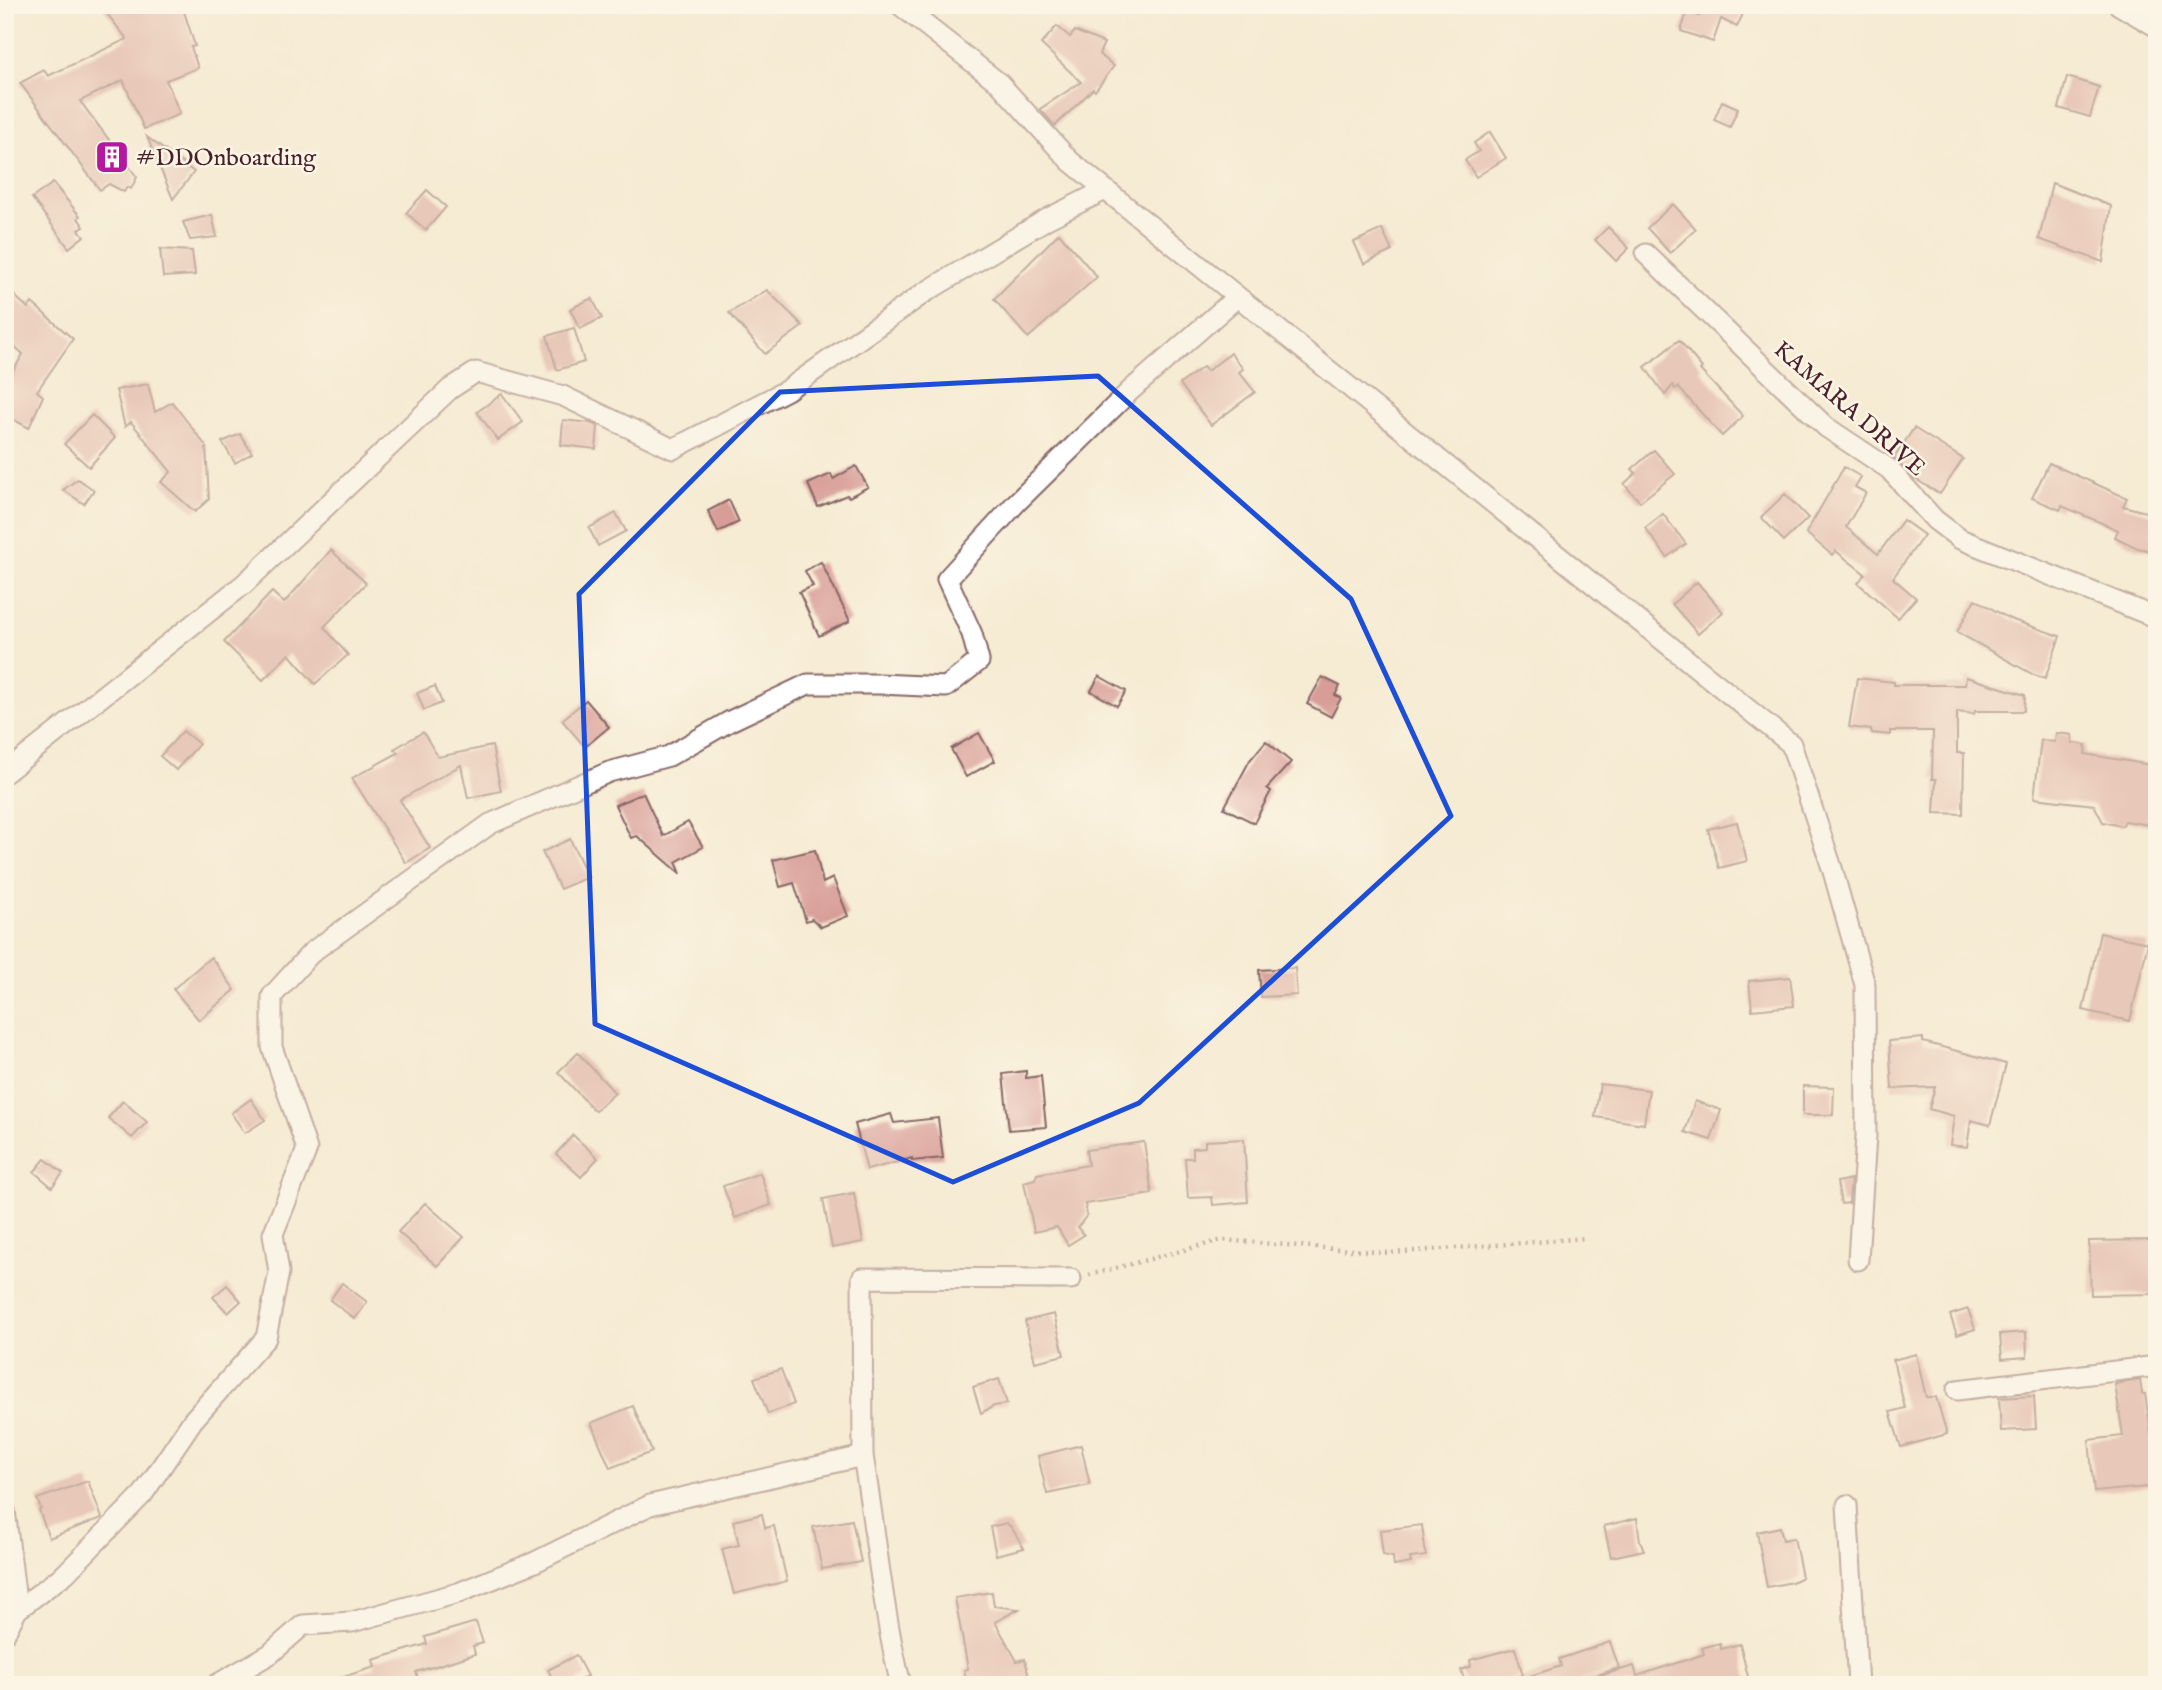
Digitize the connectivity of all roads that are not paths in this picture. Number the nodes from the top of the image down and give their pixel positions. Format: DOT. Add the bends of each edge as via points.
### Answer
graph roads {
  1 [pos="900,5"];
  2 [pos="2119,5"];
  3 [pos="2157,27"];
  4 [pos="1105,190"];
  5 [pos="1646,254"];
  6 [pos="1237,297"];
  7 [pos="2157,618"];
  8 [pos="5,773"];
  9 [pos="1858,1260"];
  10 [pos="1071,1279"];
  11 [pos="2157,1366"];
  12 [pos="1957,1390"];
  13 [pos="863,1455"];
  14 [pos="1847,1506"];
  15 [pos="5,1510"];
  16 [pos="17,1610"];
  17 [pos="5,1633"];
  18 [pos="216,1685"];
  19 [pos="901,1685"];
  20 [pos="1858,1685"];
  1 -- 4 [label="street" via="999,83 1070,161"];
  2 -- 3 [label="street"];
  4 -- 6 [label="street"];
  4 -- 8 [label="street" via="924,293 787,390 673,449 563,396 476,372 450,389 244,583"];
  5 -- 7 [label="street, KAMARA DRIVE" via="1826,427 1889,468 1935,520 1960,538"];
  6 -- 9 [label="street" via="1791,744 1865,985 1866,1136"];
  6 -- 16 [label="street" via="1130,391 1017,502 947,579 979,661 946,687 808,684 669,756 609,772 490,824 312,952 272,996 272,1047 307,1149 273,1234 279,1272 266,1338 193,1420 143,1494 65,1574"];
  10 -- 13 [label="street" via="862,1278"];
  11 -- 12 [label="street"];
  13 -- 18 [label="street" via="650,1505 535,1562 458,1593 352,1622 303,1625 270,1654"];
  13 -- 19 [label="street" via="888,1634"];
  14 -- 20 [label="street"];
  15 -- 16 [label="street"];
  16 -- 17 [label="street"];
}
